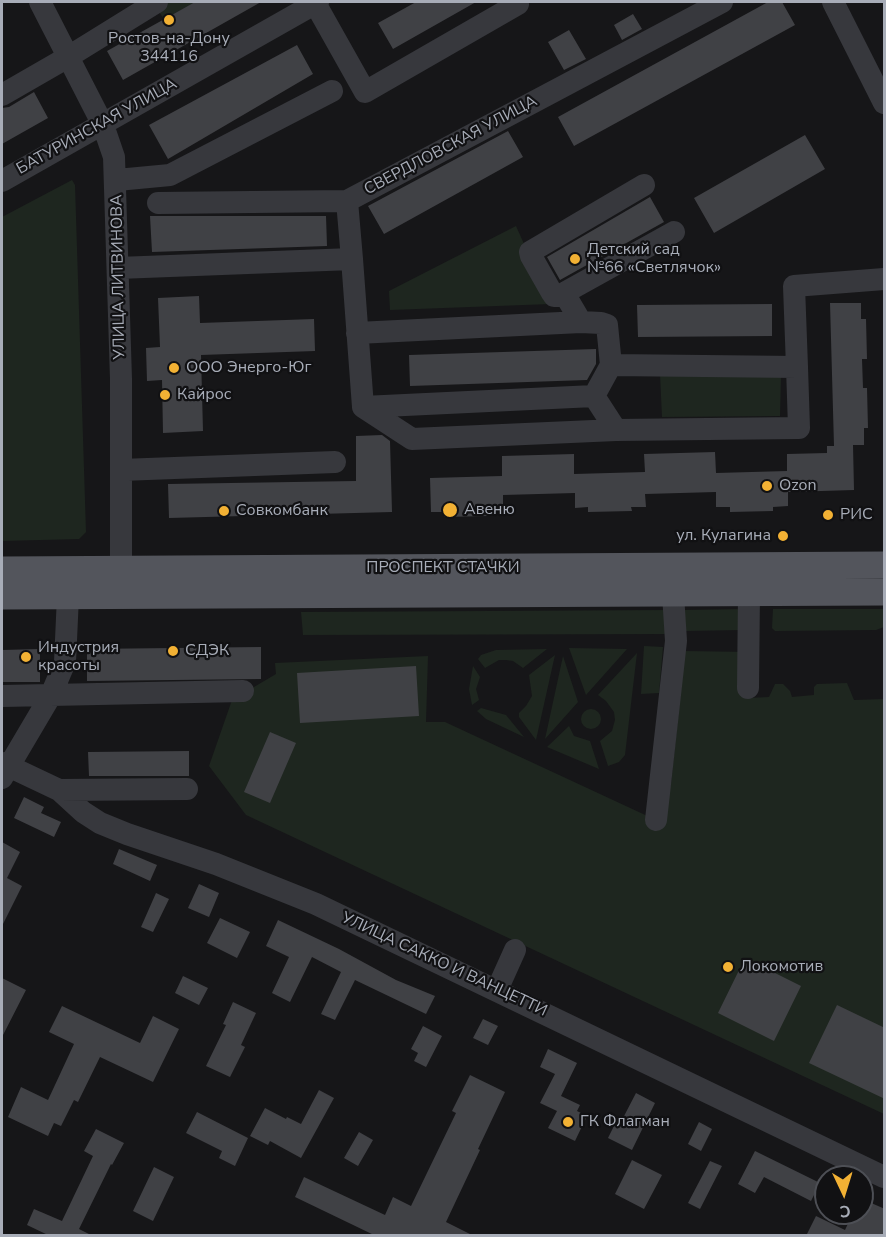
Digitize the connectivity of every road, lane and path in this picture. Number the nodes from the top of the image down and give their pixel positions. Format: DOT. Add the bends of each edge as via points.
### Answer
graph roads {
  1 [pos="156,2"];
  2 [pos="317,2"];
  3 [pos="516,2"];
  4 [pos="722,2"];
  5 [pos="833,2"];
  6 [pos="50,5"];
  7 [pos="68,57"];
  8 [pos="332,91"];
  9 [pos="2,95"];
  10 [pos="885,103"];
  11 [pos="103,125"];
  12 [pos="117,180"];
  13 [pos="2,181"];
  14 [pos="644,185"];
  15 [pos="347,201"];
  16 [pos="158,203"];
  17 [pos="674,232"];
  18 [pos="352,259"];
  19 [pos="118,268"];
  20 [pos="885,279"];
  21 [pos="564,293"];
  22 [pos="581,322"];
  23 [pos="357,333"];
  24 [pos="611,365"];
  25 [pos="797,367"];
  26 [pos="594,396"];
  27 [pos="363,407"];
  28 [pos="616,430"];
  29 [pos="335,462"];
  30 [pos="121,470"];
  31 [pos="885,565"];
  32 [pos="121,569"];
  33 [pos="2,570"];
  34 [pos="885,592"];
  35 [pos="749,593"];
  36 [pos="673,594"];
  37 [pos="2,596"];
  38 [pos="68,596"];
  39 [pos="748,688"];
  40 [pos="243,691"];
  41 [pos="51,695"];
  42 [pos="2,696"];
  43 [pos="4,770"];
  44 [pos="187,789"];
  45 [pos="59,790"];
  46 [pos="656,820"];
  47 [pos="515,950"];
  48 [pos="496,990"];
  49 [pos="885,1177"];
  1 -- 7 [label="street"];
  2 -- 3 [label="street" via="365,92"];
  2 -- 11 [label="street, БАТУРИНСКАЯ УЛИЦА"];
  4 -- 15 [label="street, СВЕРДЛОВСКАЯ УЛИЦА"];
  5 -- 10 [label="street"];
  6 -- 7 [label="street, УЛИЦА ЛИТВИНОВА"];
  7 -- 9 [label="street"];
  7 -- 11 [label="street, УЛИЦА ЛИТВИНОВА"];
  8 -- 12 [label="street" via="170,175"];
  11 -- 12 [label="street, УЛИЦА ЛИТВИНОВА"];
  11 -- 13 [label="street, БАТУРИНСКАЯ УЛИЦА"];
  12 -- 19 [label="street, УЛИЦА ЛИТВИНОВА"];
  14 -- 21 [label="street" via="530,252 552,293"];
  15 -- 16 [label="street, СВЕРДЛОВСКАЯ УЛИЦА"];
  15 -- 18 [label="street"];
  17 -- 21 [label="street"];
  18 -- 19 [label="street"];
  18 -- 23 [label="street"];
  19 -- 30 [label="street, УЛИЦА ЛИТВИНОВА"];
  20 -- 25 [label="street" via="794,286"];
  21 -- 22 [label="street"];
  22 -- 23 [label="street"];
  22 -- 24 [label="street" via="607,325"];
  23 -- 27 [label="street"];
  24 -- 25 [label="street"];
  24 -- 26 [label="street"];
  25 -- 28 [label="street" via="799,428"];
  26 -- 27 [label="street"];
  26 -- 28 [label="street"];
  27 -- 28 [label="street" via="412,439"];
  29 -- 30 [label="street"];
  30 -- 32 [label="street, УЛИЦА ЛИТВИНОВА"];
  31 -- 32 [label="main road, ПРОСПЕКТ СТАЧКИ"];
  32 -- 33 [label="main road, ПРОСПЕКТ СТАЧКИ"];
  34 -- 35 [label="main road, ПРОСПЕКТ СТАЧКИ"];
  35 -- 36 [label="main road, ПРОСПЕКТ СТАЧКИ"];
  35 -- 39 [label="street"];
  36 -- 38 [label="main road, ПРОСПЕКТ СТАЧКИ"];
  36 -- 46 [label="street" via="676,641"];
  37 -- 38 [label="main road, ПРОСПЕКТ СТАЧКИ"];
  38 -- 41 [label="street" via="65,662"];
  40 -- 41 [label="street"];
  41 -- 42 [label="street"];
  41 -- 43 [label="street"];
  43 -- 45 [label="street, УЛИЦА САККО И ВАНЦЕТТИ"];
  44 -- 45 [label="street"];
  45 -- 48 [label="street, УЛИЦА САККО И ВАНЦЕТТИ" via="100,823 316,904"];
  47 -- 48 [label="street"];
  48 -- 49 [label="street, УЛИЦА САККО И ВАНЦЕТТИ"];
}
